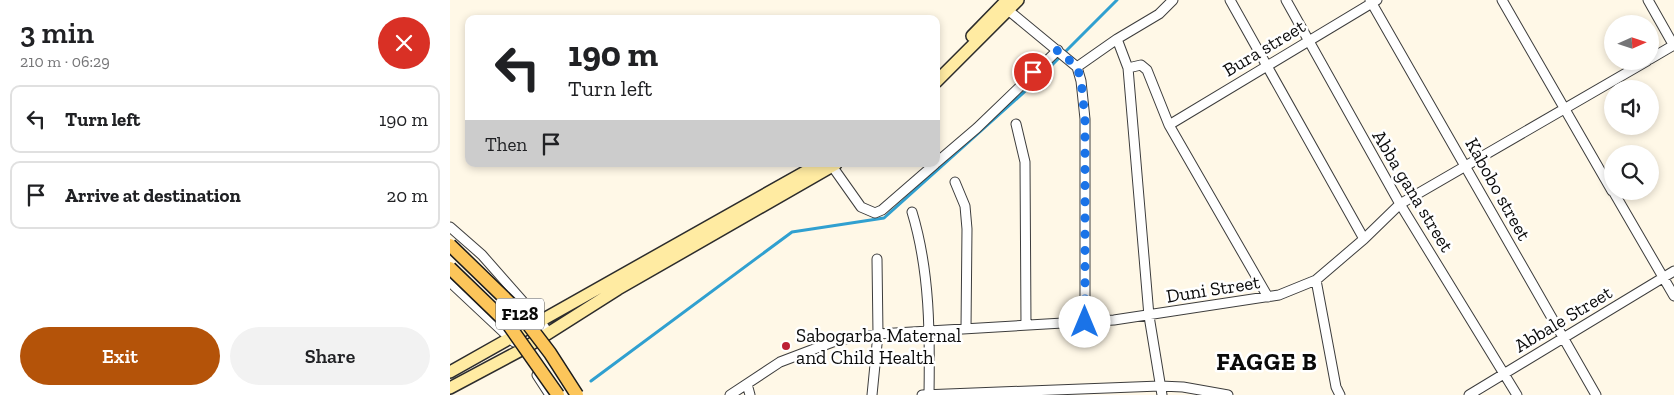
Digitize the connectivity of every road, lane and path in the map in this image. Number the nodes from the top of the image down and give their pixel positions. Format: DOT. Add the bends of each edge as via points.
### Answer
graph roads {
  1 [pos="1018,0"];
  2 [pos="1173,0"];
  3 [pos="1230,0"];
  4 [pos="1286,0"];
  5 [pos="1502,0"];
  6 [pos="1648,0"];
  7 [pos="1373,1"];
  8 [pos="1008,5"];
  9 [pos="1117,38"];
  10 [pos="1307,41"];
  11 [pos="1674,45"];
  12 [pos="1058,50"];
  13 [pos="1659,54"];
  14 [pos="1267,65"];
  15 [pos="1077,67"];
  16 [pos="940,68"];
  17 [pos="1128,68"];
  18 [pos="1632,70"];
  19 [pos="940,78"];
  20 [pos="1565,109"];
  21 [pos="1016,124"];
  22 [pos="1169,125"];
  23 [pos="940,160"];
  24 [pos="1466,164"];
  25 [pos="814,167"];
  26 [pos="830,167"];
  27 [pos="835,167"];
  28 [pos="931,167"];
  29 [pos="1604,176"];
  30 [pos="955,182"];
  31 [pos="1618,200"];
  32 [pos="1400,204"];
  33 [pos="912,212"];
  34 [pos="450,227"];
  35 [pos="1364,239"];
  36 [pos="450,245"];
  37 [pos="876,259"];
  38 [pos="450,268"];
  39 [pos="1674,271"];
  40 [pos="1663,278"];
  41 [pos="1316,280"];
  42 [pos="450,282"];
  43 [pos="1674,296"];
  44 [pos="1268,297"];
  45 [pos="1149,316"];
  46 [pos="541,322"];
  47 [pos="1085,322"];
  48 [pos="1026,324"];
  49 [pos="966,328"];
  50 [pos="931,331"];
  51 [pos="548,333"];
  52 [pos="878,334"];
  53 [pos="511,338"];
  54 [pos="1562,338"];
  55 [pos="520,350"];
  56 [pos="450,372"];
  57 [pos="1504,373"];
  58 [pos="747,384"];
  59 [pos="450,388"];
  60 [pos="1161,390"];
  61 [pos="550,395"];
  62 [pos="558,395"];
  63 [pos="577,395"];
  64 [pos="730,395"];
  65 [pos="750,395"];
  66 [pos="872,395"];
  67 [pos="922,395"];
  68 [pos="929,395"];
  69 [pos="1228,395"];
  70 [pos="1340,395"];
  71 [pos="1469,395"];
  72 [pos="1517,395"];
  73 [pos="1596,395"];
  1 -- 8 [label="main road"];
  2 -- 9 [label="street" via="1159,14"];
  3 -- 14 [label="street"];
  4 -- 10 [label="street, Abba gana street"];
  5 -- 20 [label="street"];
  6 -- 11 [label="street"];
  7 -- 10 [label="street, Bura street"];
  7 -- 24 [label="street, Kabobo street"];
  8 -- 12 [label="street"];
  8 -- 16 [label="main road"];
  8 -- 19 [label="main road"];
  9 -- 15 [label="street"];
  9 -- 17 [label="street"];
  10 -- 14 [label="street, Bura street"];
  10 -- 32 [label="street, Abba gana street"];
  11 -- 13 [label="street"];
  12 -- 15 [label="street"];
  12 -- 23 [label="street"];
  14 -- 22 [label="street, Bura street"];
  14 -- 35 [label="street"];
  15 -- 47 [label="street" via="1085,119"];
  17 -- 22 [label="street" via="1141,65 1147,70"];
  17 -- 45 [label="street"];
  18 -- 20 [label="street, Duni Street"];
  20 -- 24 [label="street, Duni Street"];
  20 -- 29 [label="street"];
  21 -- 48 [label="street" via="1025,162"];
  22 -- 44 [label="street"];
  24 -- 32 [label="street, Duni Street"];
  24 -- 54 [label="street, Kabobo street"];
  25 -- 46 [label="main road"];
  26 -- 51 [label="main road" via="641,275"];
  27 -- 28 [label="street" via="861,207 875,213"];
  30 -- 49 [label="street" via="965,206 967,229"];
  31 -- 40 [label="street"];
  32 -- 35 [label="street, Duni Street"];
  32 -- 57 [label="street, Abba gana street"];
  33 -- 50 [label="street" via="918,232"];
  34 -- 46 [label="street" via="482,255"];
  35 -- 41 [label="street, Duni Street"];
  36 -- 63 [label="main road, F128, bridge" via="518,312"];
  37 -- 52 [label="street"];
  38 -- 62 [label="main road, F128, bridge" via="508,324"];
  39 -- 40 [label="street, Abbale Street"];
  40 -- 43 [label="street"];
  40 -- 54 [label="street, Abbale Street"];
  41 -- 44 [label="street, Duni Street"];
  41 -- 70 [label="street"];
  42 -- 53 [label="street"];
  44 -- 45 [label="street, Duni Street"];
  45 -- 47 [label="street, Duni Street"];
  45 -- 60 [label="street"];
  46 -- 51 [label="street"];
  46 -- 53 [label="main road"];
  47 -- 48 [label="street, Duni Street"];
  48 -- 49 [label="street, Duni Street"];
  49 -- 50 [label="street, Duni Street"];
  50 -- 52 [label="street, Duni Street"];
  50 -- 68 [label="street"];
  51 -- 55 [label="main road"];
  52 -- 58 [label="street, Duni Street" via="838,340 808,349 780,362"];
  52 -- 66 [label="street"];
  53 -- 55 [label="street"];
  53 -- 56 [label="main road"];
  54 -- 57 [label="street, Abbale Street"];
  54 -- 73 [label="street, Kabobo street"];
  55 -- 59 [label="main road"];
  55 -- 61 [label="street"];
  57 -- 71 [label="street, Abbale Street"];
  57 -- 72 [label="street, Abba gana street"];
  58 -- 64 [label="street, Duni Street"];
  58 -- 65 [label="street"];
  60 -- 68 [label="street"];
  60 -- 69 [label="street" via="1183,387"];
  67 -- 68 [label="street"];
}
